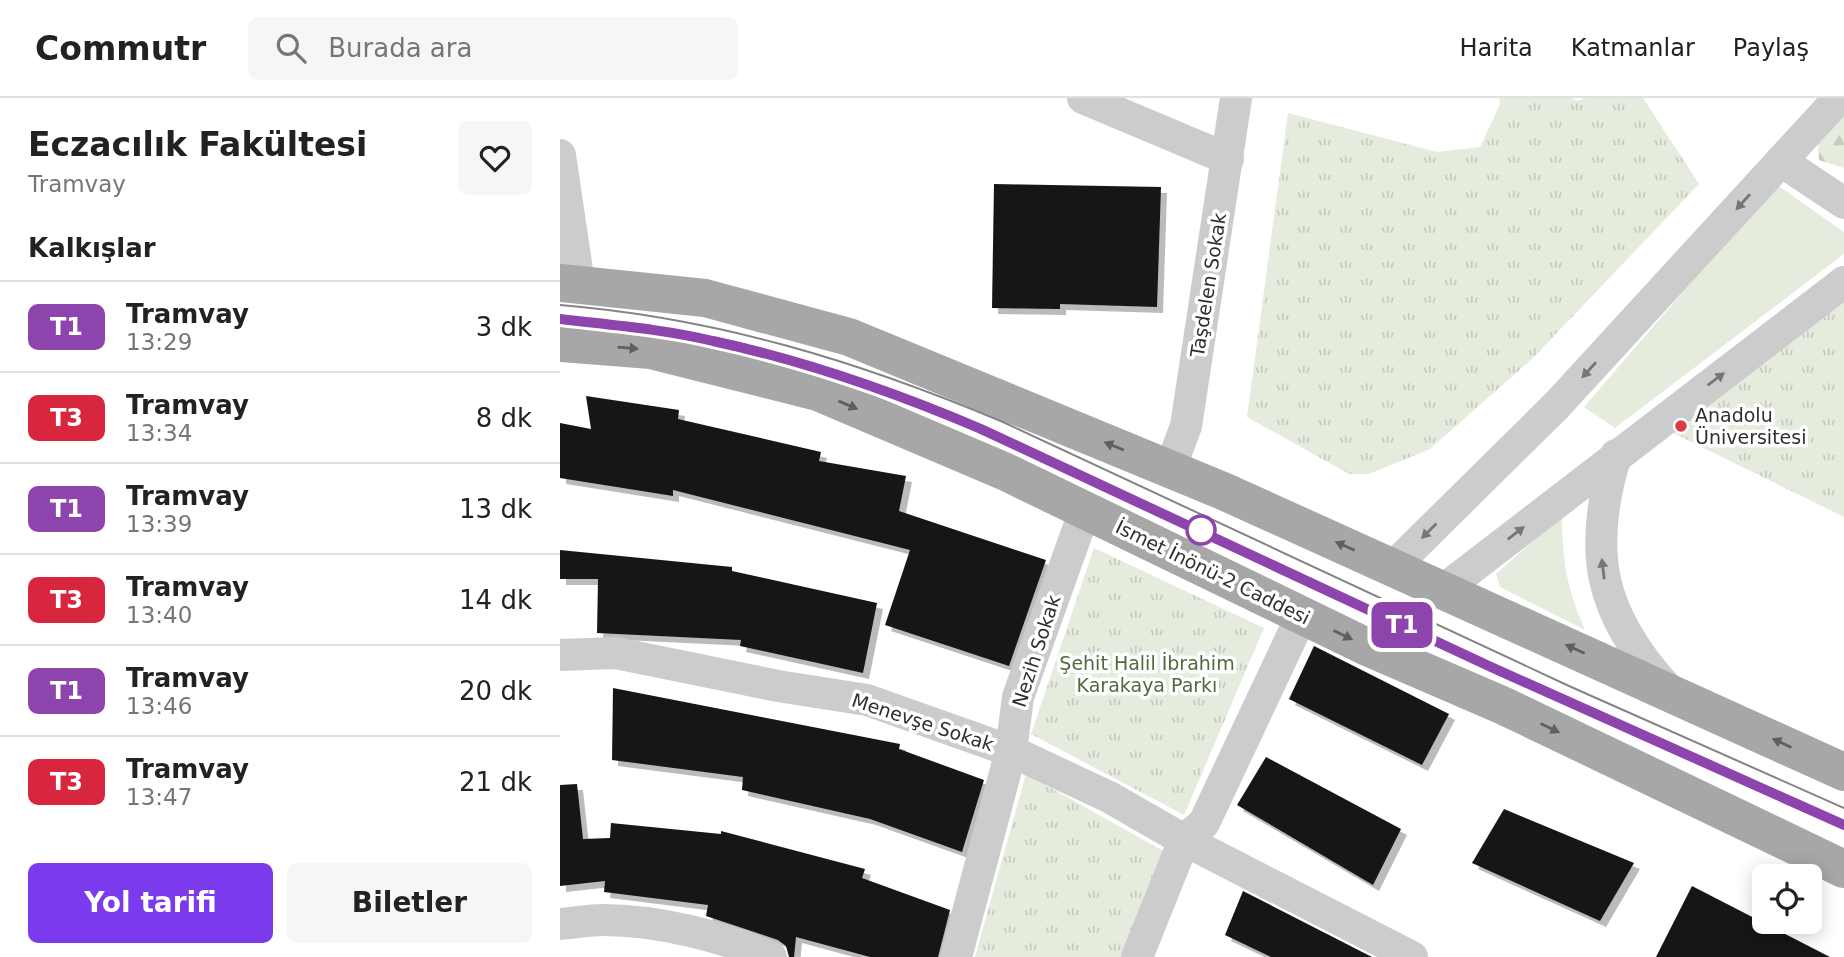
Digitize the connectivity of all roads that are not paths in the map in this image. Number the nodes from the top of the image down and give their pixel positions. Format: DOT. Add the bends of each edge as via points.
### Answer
graph roads {
  1 [pos="1083,98"];
  2 [pos="1236,98"];
  3 [pos="1839,98"];
  4 [pos="560,155"];
  5 [pos="1228,159"];
  6 [pos="1781,160"];
  7 [pos="1844,203"];
  8 [pos="1844,282"];
  9 [pos="570,284"];
  10 [pos="560,343"];
  11 [pos="1616,456"];
  12 [pos="1170,469"];
  13 [pos="1085,510"];
  14 [pos="1393,567"];
  15 [pos="1443,590"];
  16 [pos="1302,615"];
  17 [pos="560,655"];
  18 [pos="1670,691"];
  19 [pos="1011,751"];
  20 [pos="1844,772"];
  21 [pos="1184,840"];
  22 [pos="1844,869"];
  23 [pos="560,924"];
  24 [pos="771,957"];
  25 [pos="956,957"];
  26 [pos="1137,957"];
  27 [pos="1412,957"];
  1 -- 5 [label="street"];
  2 -- 5 [label="street, Taşdelen Sokak"];
  3 -- 6 [label="street"];
  4 -- 9 [label="street"];
  5 -- 12 [label="street, Taşdelen Sokak" via="1185,426"];
  6 -- 7 [label="street"];
  6 -- 14 [label="street, one-way" via="1557,405"];
  11 -- 8 [label="street, one-way"];
  12 -- 9 [label="main road, one-way" via="849,337 705,298"];
  10 -- 13 [label="main road, İsmet İnönü-2 Caddesi, one-way" via="651,350 818,392"];
  15 -- 11 [label="street, one-way"];
  18 -- 11 [label="street, one-way" via="1640,659 1618,622 1604,582 1599,539 1603,496"];
  14 -- 12 [label="main road, one-way"];
  13 -- 16 [label="main road, İsmet İnönü-2 Caddesi"];
  13 -- 19 [label="street, Nezih Sokak" via="1018,697"];
  14 -- 15 [label="main road"];
  18 -- 15 [label="main road, one-way"];
  16 -- 21 [label="street" via="1204,823"];
  16 -- 22 [label="main road, İsmet İnönü-2 Caddesi, one-way"];
  17 -- 19 [label="street, Menevşe Sokak" via="616,653 867,700"];
  20 -- 18 [label="main road, one-way"];
  19 -- 21 [label="street, Menevşe Sokak" via="1109,797"];
  19 -- 25 [label="street, Nezih Sokak"];
  21 -- 26 [label="street"];
  21 -- 27 [label="street, Menevşe Sokak"];
  23 -- 24 [label="street" via="603,920 662,927"];
}
